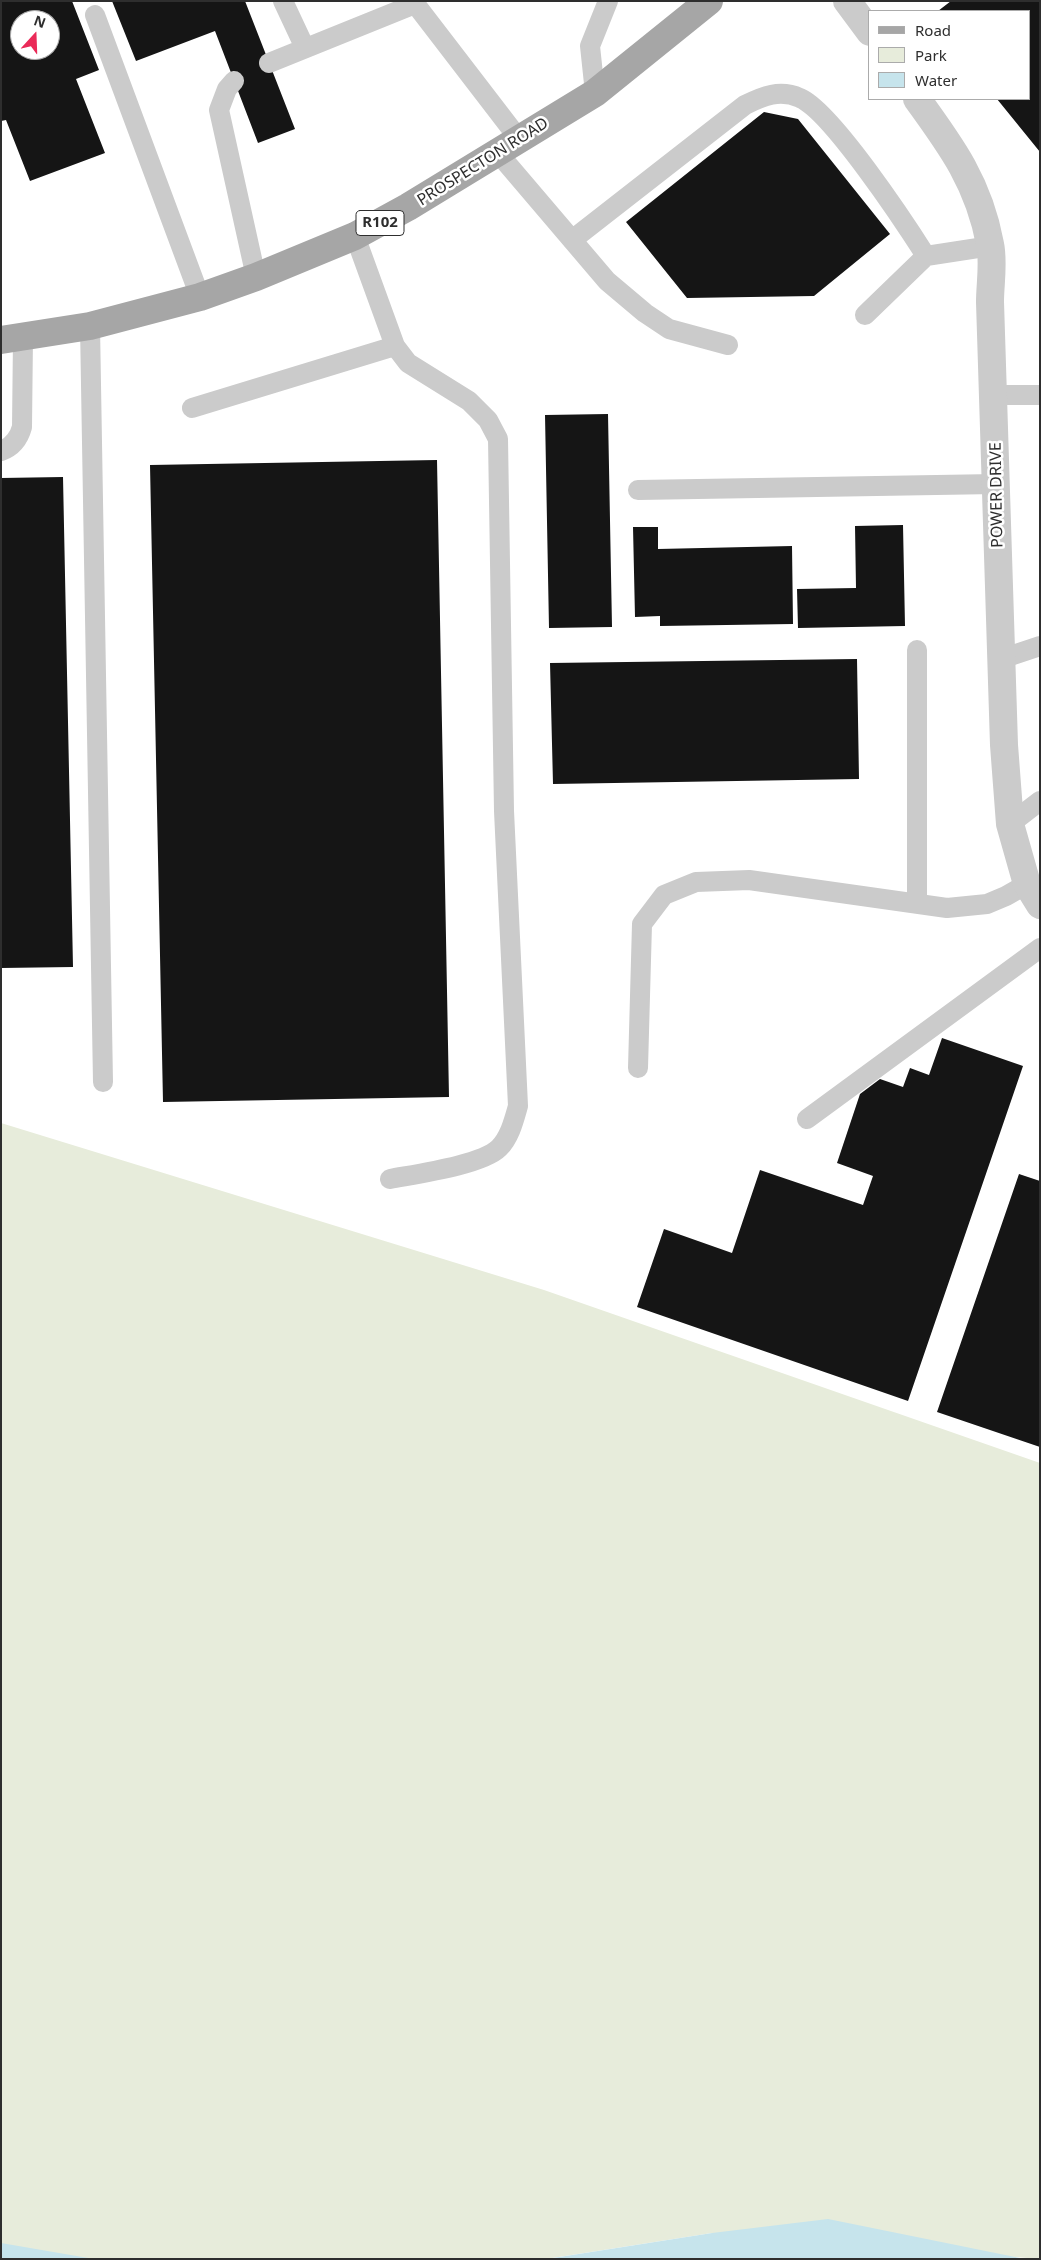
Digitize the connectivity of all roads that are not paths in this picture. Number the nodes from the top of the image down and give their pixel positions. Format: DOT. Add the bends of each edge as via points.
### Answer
graph roads {
  1 [pos="283,1"];
  2 [pos="608,1"];
  3 [pos="709,1"];
  4 [pos="848,1"];
  5 [pos="414,3"];
  6 [pos="95,15"];
  7 [pos="868,29"];
  8 [pos="305,48"];
  9 [pos="269,63"];
  10 [pos="234,81"];
  11 [pos="595,93"];
  12 [pos="918,100"];
  13 [pos="509,146"];
  14 [pos="355,236"];
  15 [pos="572,240"];
  16 [pos="991,246"];
  17 [pos="926,256"];
  18 [pos="256,277"];
  19 [pos="200,297"];
  20 [pos="865,315"];
  21 [pos="90,326"];
  22 [pos="12,338"];
  23 [pos="728,345"];
  24 [pos="395,346"];
  25 [pos="994,395"];
  26 [pos="1040,396"];
  27 [pos="192,408"];
  28 [pos="1,451"];
  29 [pos="996,484"];
  30 [pos="638,490"];
  31 [pos="1040,646"];
  32 [pos="917,650"];
  33 [pos="1001,659"];
  34 [pos="1040,801"];
  35 [pos="1010,824"];
  36 [pos="1033,894"];
  37 [pos="917,904"];
  38 [pos="1040,948"];
  39 [pos="638,1068"];
  40 [pos="103,1082"];
  41 [pos="807,1119"];
  42 [pos="390,1179"];
  1 -- 8 [label="lane"];
  2 -- 11 [label="lane" via="590,46"];
  3 -- 11 [label="main road, PROSPECTON ROAD / R102"];
  4 -- 7 [label="street"];
  5 -- 8 [label="lane"];
  5 -- 13 [label="lane"];
  6 -- 19 [label="lane"];
  8 -- 9 [label="lane"];
  10 -- 18 [label="lane" via="227,89 219,110"];
  11 -- 13 [label="main road, PROSPECTON ROAD / R102"];
  12 -- 16 [label="street, POWER DRIVE" via="962,163 974,189"];
  13 -- 14 [label="main road, PROSPECTON ROAD / R102"];
  13 -- 15 [label="lane"];
  14 -- 18 [label="main road, PROSPECTON ROAD / R102"];
  14 -- 24 [label="lane"];
  15 -- 17 [label="lane" via="744,104 779,93 799,97 814,106 904,222"];
  15 -- 23 [label="lane" via="607,281 645,313 669,328"];
  16 -- 17 [label="lane"];
  16 -- 25 [label="street, POWER DRIVE"];
  17 -- 20 [label="lane"];
  18 -- 19 [label="main road, PROSPECTON ROAD / R102"];
  19 -- 21 [label="main road, PROSPECTON ROAD / R102"];
  21 -- 22 [label="main road, PROSPECTON ROAD / R102"];
  21 -- 40 [label="lane"];
  22 -- 28 [label="lane" via="22,428 14,443"];
  24 -- 27 [label="lane"];
  24 -- 42 [label="lane" via="408,363 469,401 488,420 498,440 504,811 518,1106 512,1128 499,1148 485,1158"];
  25 -- 26 [label="lane"];
  25 -- 29 [label="street, POWER DRIVE"];
  29 -- 30 [label="lane"];
  29 -- 33 [label="street, POWER DRIVE"];
  31 -- 33 [label="lane"];
  32 -- 37 [label="lane"];
  33 -- 35 [label="street, POWER DRIVE"];
  34 -- 35 [label="lane"];
  35 -- 36 [label="street, POWER DRIVE"];
  36 -- 37 [label="lane" via="947,908"];
  37 -- 39 [label="lane" via="748,880 696,882 664,895 642,924"];
  38 -- 41 [label="lane"];
}
